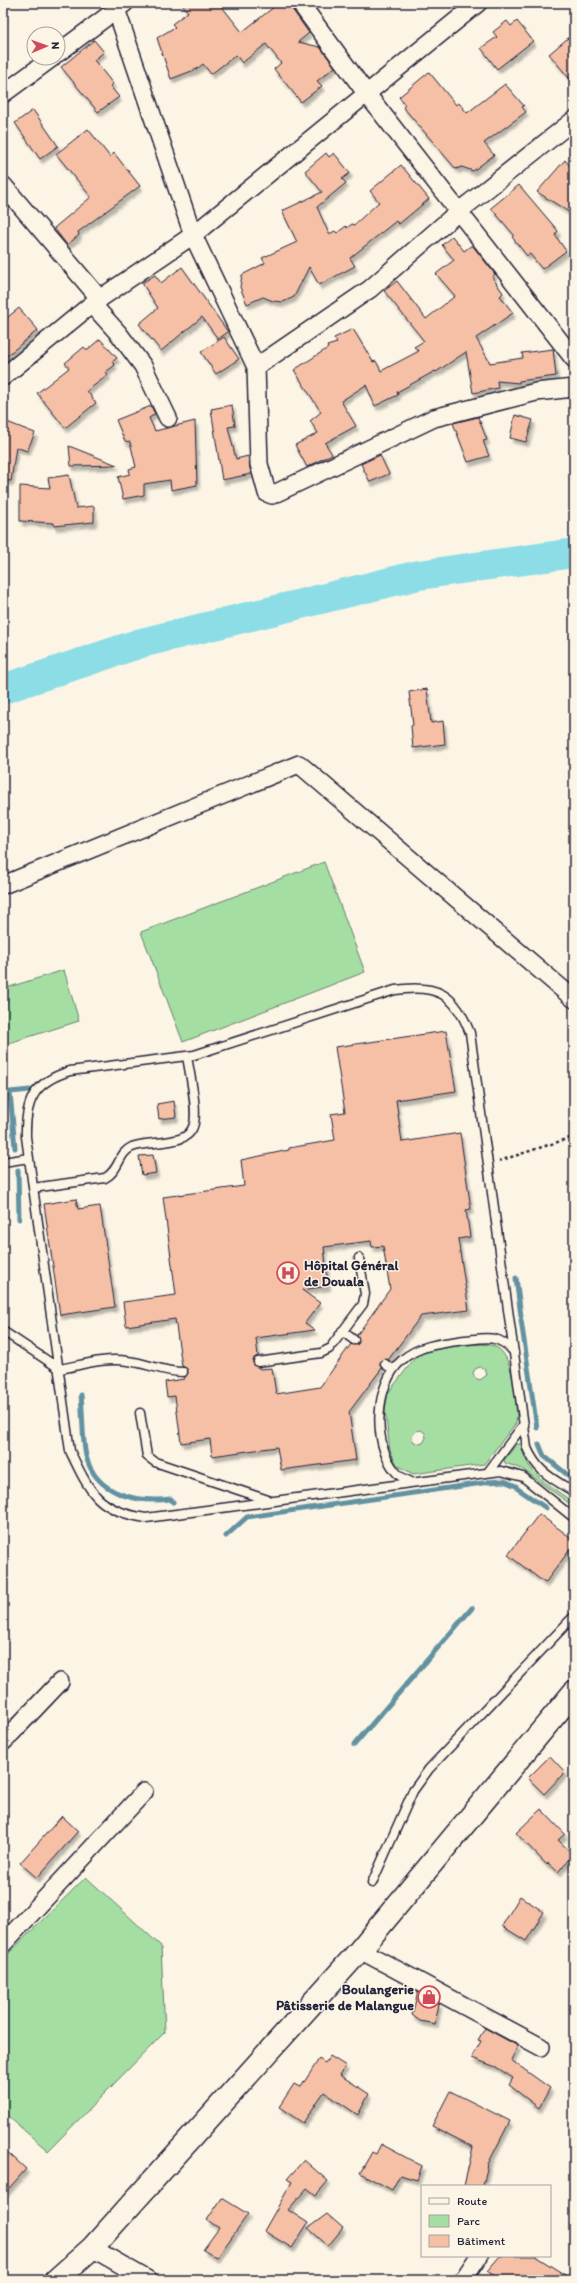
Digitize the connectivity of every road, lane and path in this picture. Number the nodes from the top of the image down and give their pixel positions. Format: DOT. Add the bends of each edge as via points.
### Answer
graph roads {
  1 [pos="300,3"];
  2 [pos="478,3"];
  3 [pos="119,5"];
  4 [pos="66,47"];
  5 [pos="41,66"];
  6 [pos="366,93"];
  7 [pos="3,94"];
  8 [pos="574,120"];
  9 [pos="3,186"];
  10 [pos="458,212"];
  11 [pos="193,235"];
  12 [pos="96,302"];
  13 [pos="574,359"];
  14 [pos="256,367"];
  15 [pos="3,377"];
  16 [pos="574,388"];
  17 [pos="168,418"];
  18 [pos="3,885"];
  19 [pos="572,991"];
  20 [pos="187,1056"];
  21 [pos="570,1138"];
  22 [pos="29,1158"];
  23 [pos="3,1162"];
  24 [pos="489,1164"];
  25 [pos="33,1188"];
  26 [pos="359,1258"];
  27 [pos="3,1331"];
  28 [pos="342,1331"];
  29 [pos="354,1340"];
  30 [pos="514,1352"];
  31 [pos="258,1362"];
  32 [pos="385,1364"];
  33 [pos="60,1369"];
  34 [pos="393,1370"];
  35 [pos="183,1372"];
  36 [pos="140,1413"];
  37 [pos="524,1424"];
  38 [pos="488,1472"];
  39 [pos="411,1482"];
  40 [pos="574,1492"];
  41 [pos="274,1502"];
  42 [pos="574,1518"];
  43 [pos="574,1616"];
  44 [pos="60,1682"];
  45 [pos="574,1692"];
  46 [pos="3,1742"];
  47 [pos="144,1792"];
  48 [pos="372,1883"];
  49 [pos="3,1944"];
  50 [pos="360,1950"];
  51 [pos="541,2047"];
  52 [pos="92,2248"];
  53 [pos="478,2257"];
  54 [pos="56,2280"];
  55 [pos="148,2280"];
  56 [pos="463,2280"];
  1 -- 6 [label="street"];
  2 -- 6 [label="street"];
  3 -- 4 [label="street"];
  3 -- 11 [label="street"];
  5 -- 7 [label="street"];
  6 -- 10 [label="street"];
  6 -- 11 [label="street"];
  8 -- 10 [label="street"];
  9 -- 12 [label="street"];
  10 -- 13 [label="street"];
  10 -- 14 [label="street" via="370,289"];
  11 -- 12 [label="street"];
  11 -- 14 [label="street"];
  12 -- 15 [label="street"];
  12 -- 17 [label="street" via="144,366"];
  14 -- 16 [label="street" via="259,464 270,495 434,418 536,392"];
  18 -- 19 [label="street" via="299,764"];
  20 -- 22 [label="lane" via="70,1071 54,1076 41,1085 29,1103 26,1118"];
  20 -- 24 [label="lane" via="395,990 426,988 448,999 458,1009 470,1033"];
  20 -- 25 [label="lane" via="195,1116 193,1128 187,1135 176,1140 133,1147 125,1151 113,1174 105,1178"];
  21 -- 24 [label="path"];
  22 -- 23 [label="lane"];
  22 -- 25 [label="lane"];
  24 -- 30 [label="lane"];
  25 -- 33 [label="lane"];
  26 -- 28 [label="lane" via="365,1294 363,1304"];
  27 -- 33 [label="lane"];
  28 -- 29 [label="lane"];
  28 -- 31 [label="lane" via="331,1346 321,1353"];
  30 -- 34 [label="lane" via="505,1342 492,1338 436,1344 414,1351"];
  30 -- 37 [label="lane"];
  32 -- 34 [label="lane"];
  33 -- 35 [label="lane" via="114,1360 129,1361 168,1372"];
  33 -- 41 [label="lane" via="70,1451 92,1492 107,1506 123,1515 146,1518"];
  34 -- 39 [label="lane" via="379,1406 383,1446 396,1474"];
  36 -- 41 [label="lane" via="147,1456 155,1462"];
  37 -- 38 [label="lane"];
  37 -- 40 [label="lane" via="527,1448 534,1463"];
  38 -- 39 [label="lane"];
  38 -- 42 [label="lane" via="511,1473 523,1478"];
  39 -- 41 [label="lane"];
  43 -- 48 [label="lane" via="429,1769 413,1791"];
  44 -- 46 [label="street"];
  45 -- 50 [label="main road"];
  47 -- 49 [label="street"];
  50 -- 51 [label="street"];
  50 -- 52 [label="main road"];
  52 -- 54 [label="main road"];
  52 -- 55 [label="street"];
  53 -- 56 [label="street"];
}
